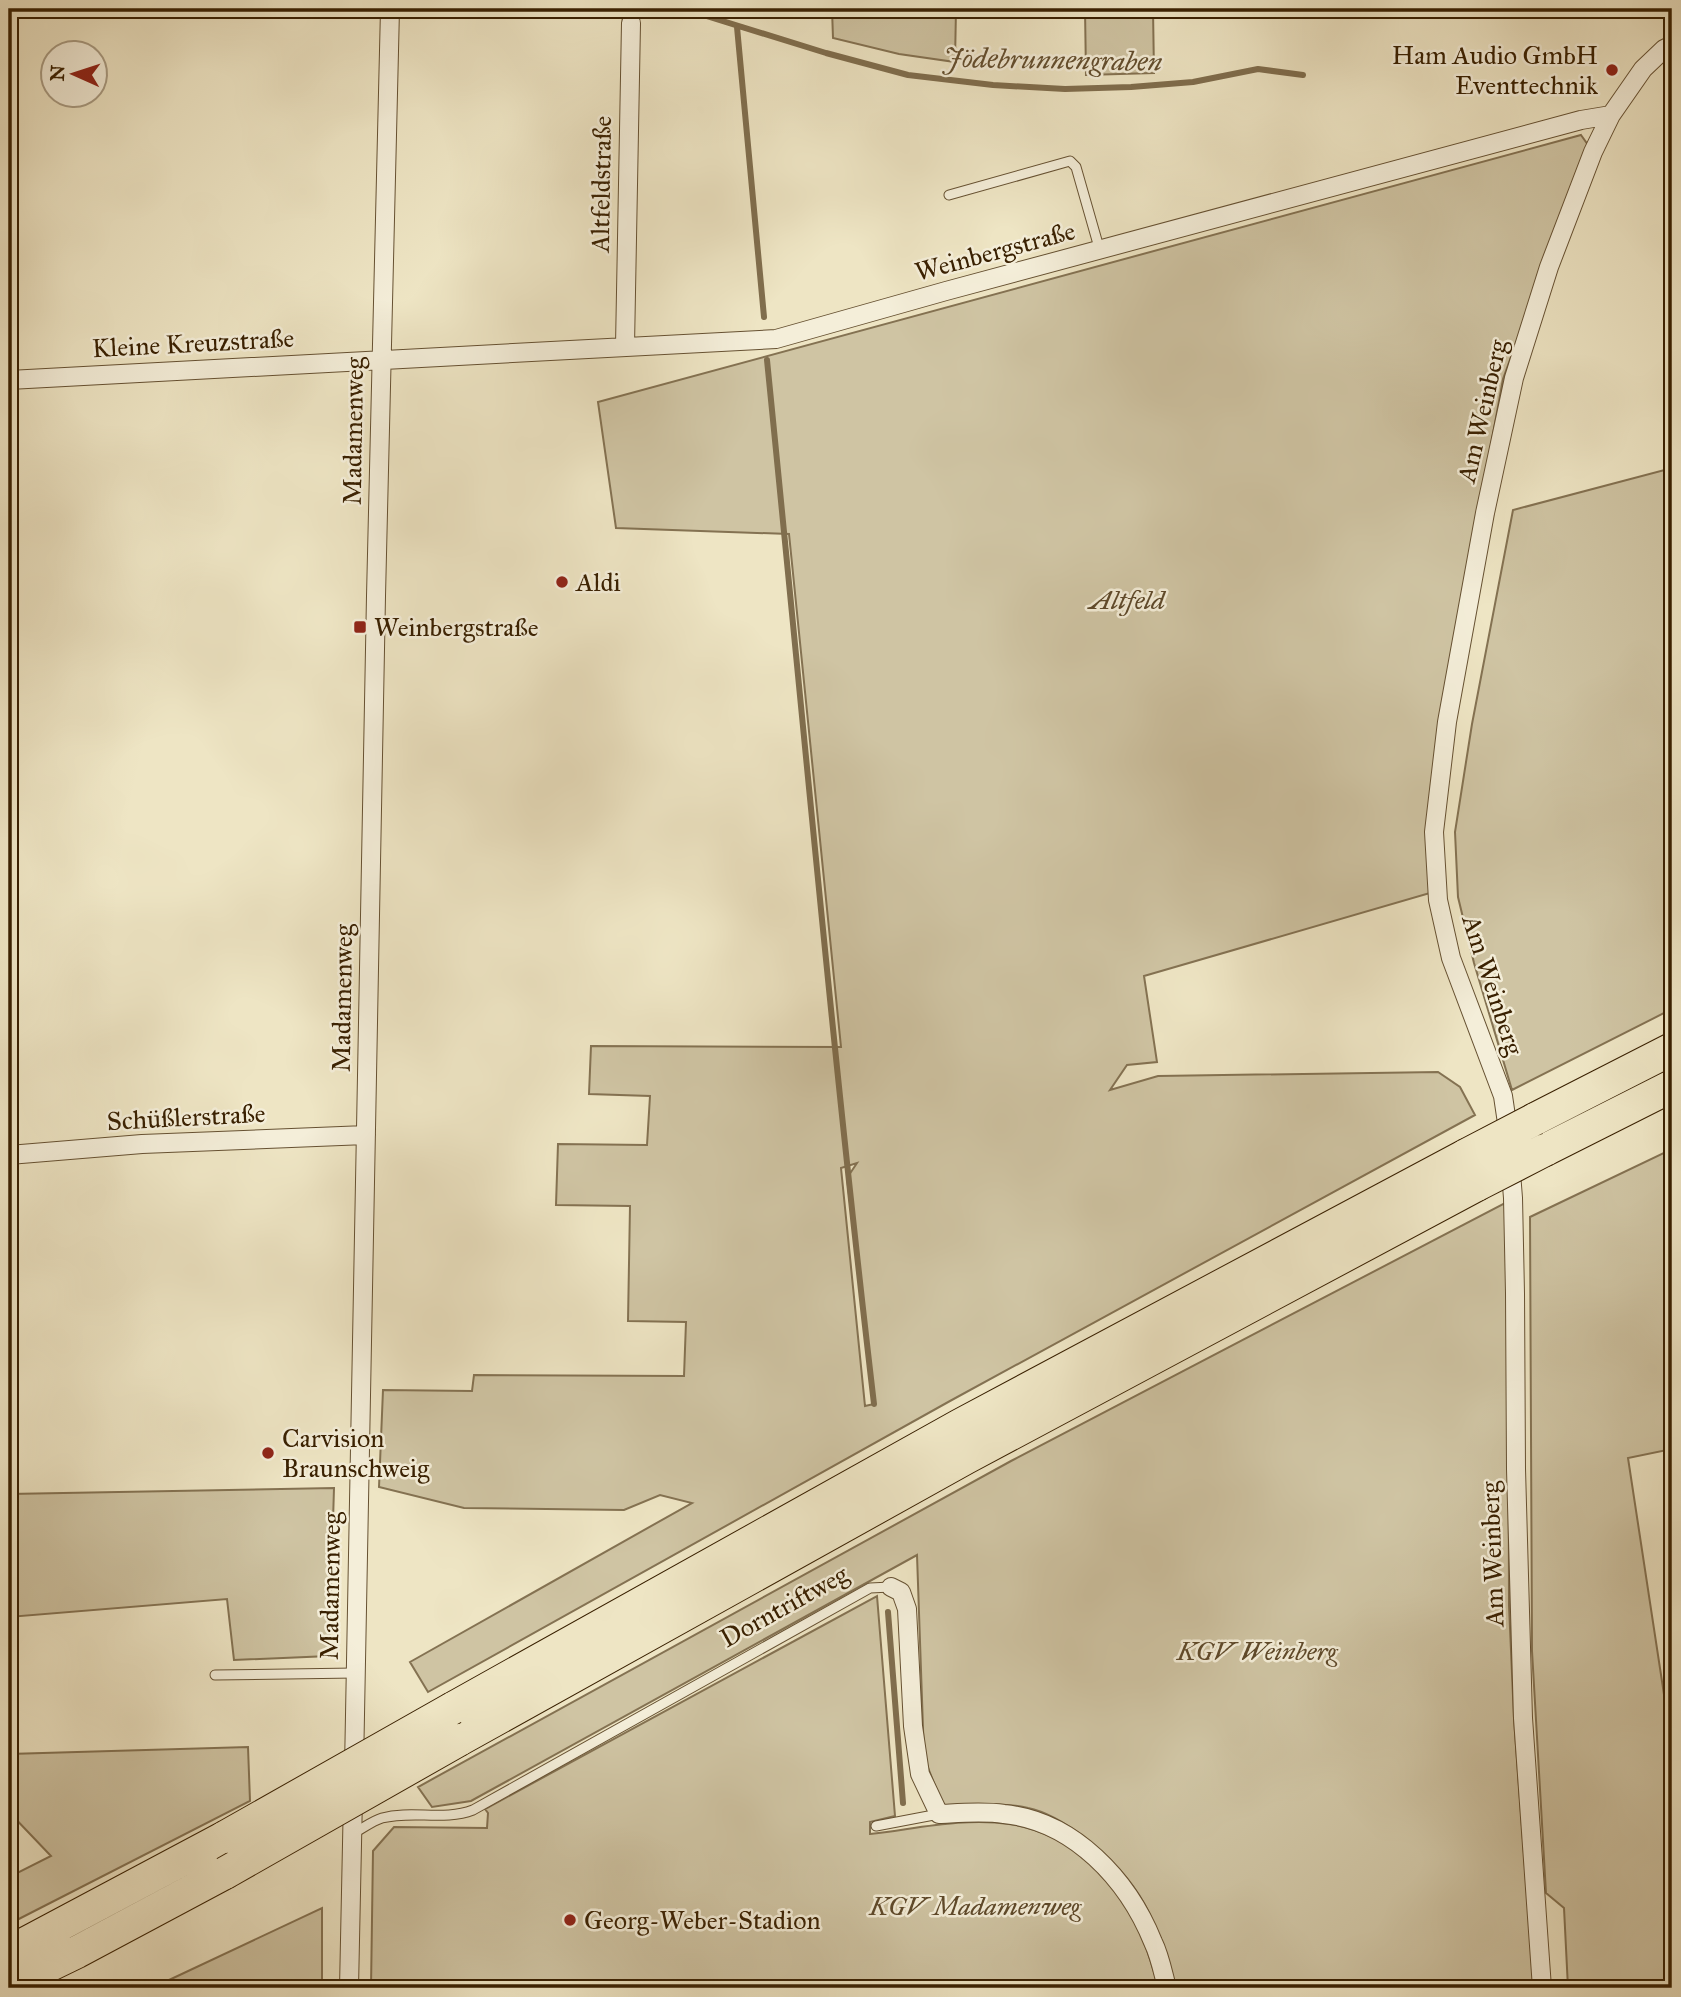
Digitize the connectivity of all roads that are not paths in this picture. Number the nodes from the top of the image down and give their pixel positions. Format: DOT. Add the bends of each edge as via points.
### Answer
graph roads {
  1 [pos="390,9"];
  2 [pos="631,23"];
  3 [pos="1672,45"];
  4 [pos="1611,115"];
  5 [pos="949,195"];
  6 [pos="1100,251"];
  7 [pos="625,346"];
  8 [pos="381,360"];
  9 [pos="9,380"];
  10 [pos="1672,1049"];
  11 [pos="1672,1086"];
  12 [pos="366,1135"];
  13 [pos="9,1155"];
  14 [pos="891,1587"];
  15 [pos="355,1673"];
  16 [pos="215,1675"];
  17 [pos="939,1814"];
  18 [pos="876,1826"];
  19 [pos="352,1834"];
  20 [pos="9,1952"];
  21 [pos="9,1985"];
  22 [pos="349,1988"];
  23 [pos="1167,1988"];
  24 [pos="1542,1988"];
  1 -- 8 [label="street, Madamenweg"];
  2 -- 7 [label="street, Altfeldstraße"];
  3 -- 4 [label="street, Am Weinberg" via="1643,69"];
  4 -- 6 [label="street, Weinbergstraße"];
  4 -- 24 [label="street, Am Weinberg" via="1549,267 1514,378 1447,722 1432,833 1438,900 1451,958 1503,1096 1507,1123 1515,1266 1523,1718"];
  5 -- 6 [label="lane" via="1070,162 1076,167"];
  6 -- 7 [label="street, Weinbergstraße" via="776,339"];
  7 -- 8 [label="street, Weinbergstraße"];
  8 -- 9 [label="street, Kleine Kreuzstraße"];
  8 -- 12 [label="street, Madamenweg"];
  10 -- 20 [label="highway, bridge" via="960,1425 225,1837"];
  11 -- 21 [label="highway, bridge" via="966,1458 225,1873"];
  12 -- 13 [label="street, Schüßlerstraße" via="142,1144"];
  12 -- 15 [label="street, Madamenweg"];
  14 -- 17 [label="street, Dorntriftweg" via="901,1591 907,1609 920,1774"];
  14 -- 19 [label="lane, Dorntriftweg" via="870,1588 473,1810 389,1817"];
  15 -- 16 [label="lane"];
  15 -- 19 [label="street, Madamenweg"];
  17 -- 18 [label="lane"];
  17 -- 23 [label="street" via="1014,1815 1044,1823 1073,1840 1127,1892 1154,1943"];
  19 -- 22 [label="street, Madamenweg"];
}
